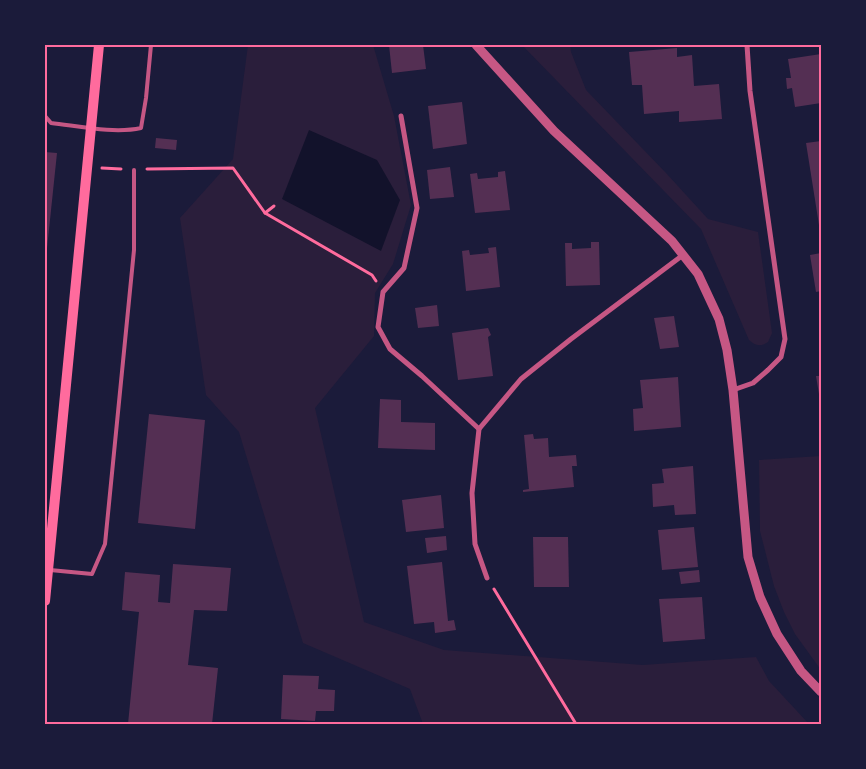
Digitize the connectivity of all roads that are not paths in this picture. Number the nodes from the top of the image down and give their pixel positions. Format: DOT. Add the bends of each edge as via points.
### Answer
graph roads {
  1 [pos="99,45"];
  2 [pos="151,45"];
  3 [pos="476,45"];
  4 [pos="747,45"];
  5 [pos="45,116"];
  6 [pos="401,116"];
  7 [pos="91,128"];
  8 [pos="134,170"];
  9 [pos="684,255"];
  10 [pos="733,390"];
  11 [pos="479,429"];
  12 [pos="48,547"];
  13 [pos="48,569"];
  14 [pos="487,578"];
  15 [pos="45,601"];
  16 [pos="821,692"];
  1 -- 7 [label="main road"];
  2 -- 7 [label="lane" via="141,128"];
  3 -- 9 [label="street" via="554,131"];
  4 -- 10 [label="street" via="750,91 785,339 781,357 768,370 753,383"];
  5 -- 7 [label="lane" via="50,123"];
  6 -- 11 [label="street" via="417,208 404,268 383,292 378,327 390,349"];
  7 -- 12 [label="main road"];
  8 -- 13 [label="lane" via="134,250 104,544 92,574"];
  9 -- 10 [label="street" via="698,274 719,319"];
  9 -- 11 [label="street" via="521,379"];
  10 -- 16 [label="street" via="748,557 760,597 777,634 801,671"];
  11 -- 14 [label="street" via="472,493 475,544"];
  12 -- 13 [label="main road"];
  13 -- 15 [label="main road"];
}
